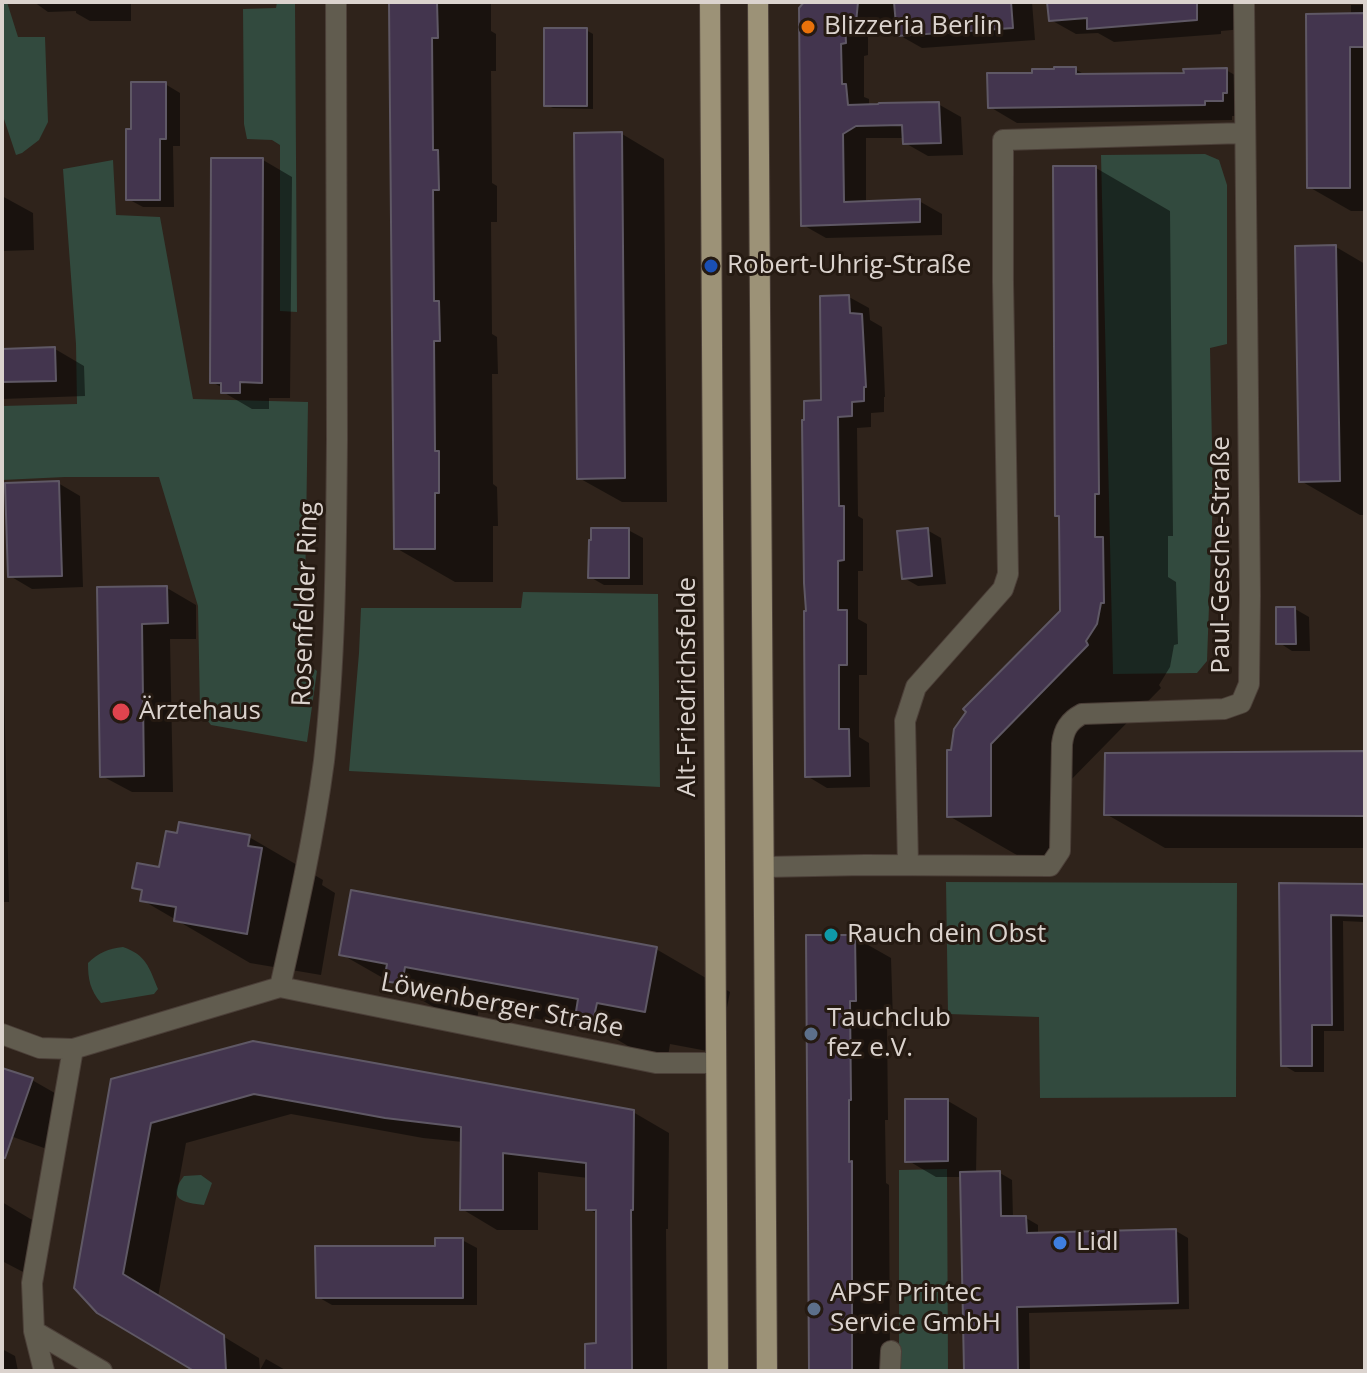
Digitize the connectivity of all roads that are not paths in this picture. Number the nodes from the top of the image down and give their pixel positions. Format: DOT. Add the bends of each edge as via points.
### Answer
graph roads {
  1 [pos="336,2"];
  2 [pos="710,2"];
  3 [pos="758,2"];
  4 [pos="1244,2"];
  5 [pos="1245,133"];
  6 [pos="908,865"];
  7 [pos="764,867"];
  8 [pos="280,987"];
  9 [pos="2,1034"];
  10 [pos="73,1049"];
  11 [pos="715,1063"];
  12 [pos="34,1331"];
  13 [pos="44,1371"];
  14 [pos="102,1371"];
  15 [pos="718,1371"];
  16 [pos="767,1371"];
  1 -- 8 [label="street, Rosenfelder Ring" via="332,665 313,834"];
  2 -- 11 [label="main road, Alt-Friedrichsfelde"];
  3 -- 7 [label="main road"];
  4 -- 5 [label="street, Paul-Gesche-Straße"];
  5 -- 6 [label="street" via="1003,140 1008,574 1003,589 916,687 905,721"];
  5 -- 6 [label="street, Paul-Gesche-Straße" via="1250,610 1249,684 1241,703 1224,709 1082,714 1072,720 1062,744 1060,851 1050,866"];
  6 -- 7 [label="street, Paul-Gesche-Straße"];
  7 -- 16 [label="main road"];
  8 -- 10 [label="street"];
  8 -- 11 [label="street, Löwenberger Straße" via="656,1063"];
  9 -- 10 [label="street" via="40,1048"];
  10 -- 12 [label="street" via="32,1283"];
  11 -- 15 [label="main road, Alt-Friedrichsfelde"];
  12 -- 13 [label="street"];
  12 -- 14 [label="street"];
}
